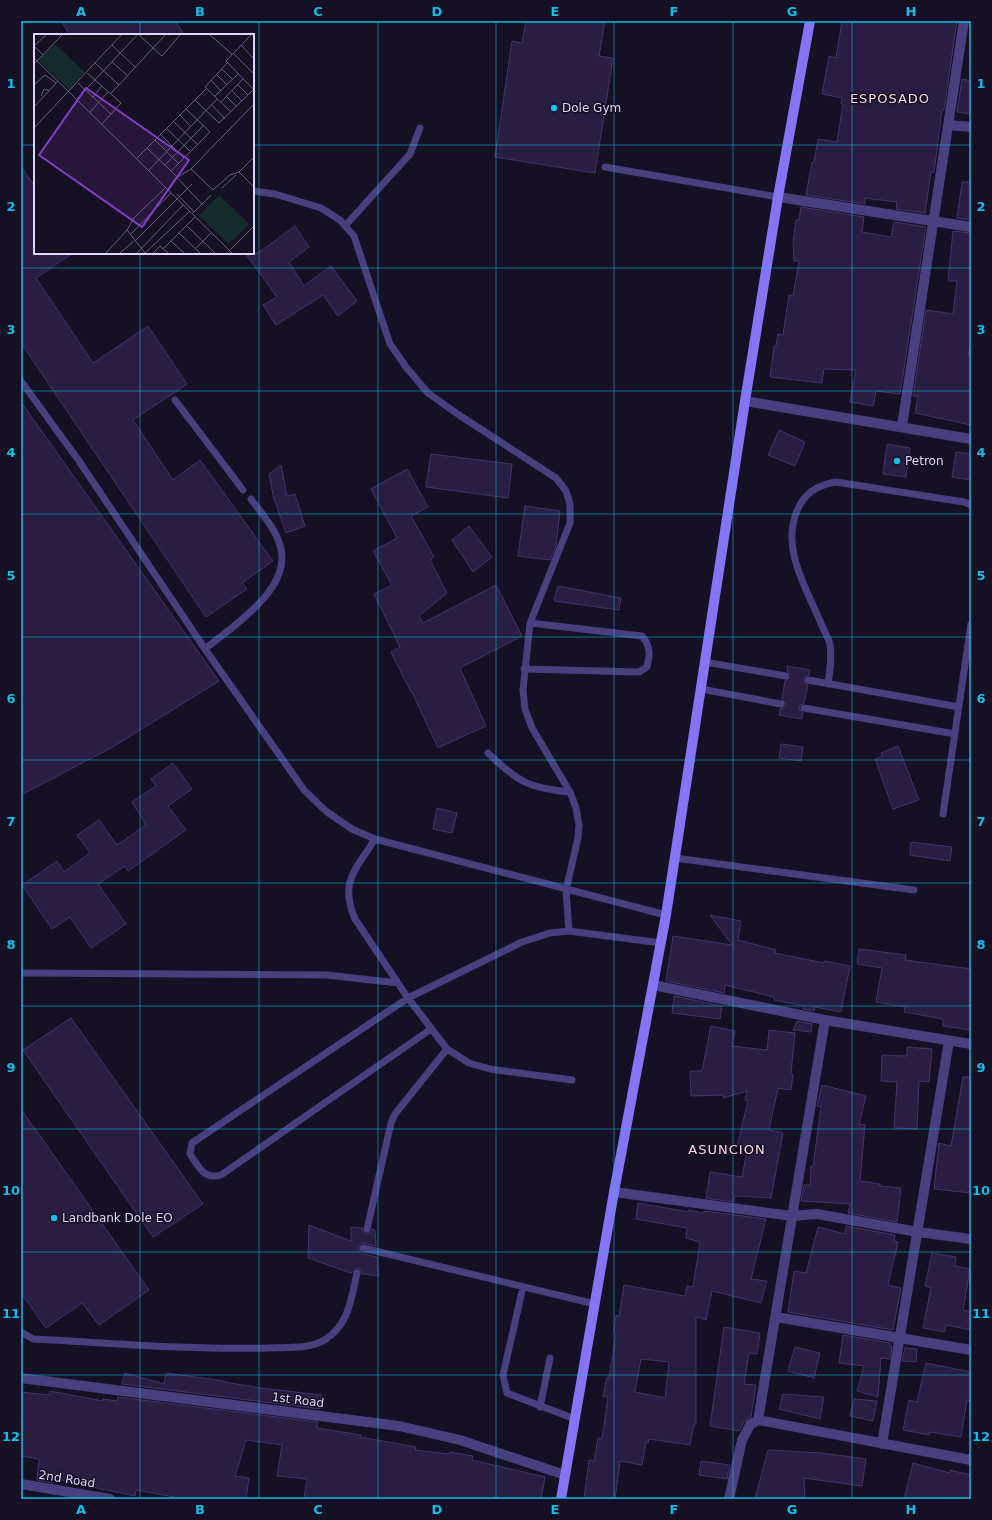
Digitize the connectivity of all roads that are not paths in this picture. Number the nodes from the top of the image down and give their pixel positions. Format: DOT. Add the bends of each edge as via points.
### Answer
graph roads {
  1 [pos="810,21"];
  2 [pos="964,21"];
  3 [pos="948,125"];
  4 [pos="971,127"];
  5 [pos="420,128"];
  6 [pos="605,167"];
  7 [pos="254,191"];
  8 [pos="778,197"];
  9 [pos="934,222"];
  10 [pos="345,226"];
  11 [pos="971,227"];
  12 [pos="21,381"];
  13 [pos="175,400"];
  14 [pos="745,401"];
  15 [pos="902,426"];
  16 [pos="971,438"];
  17 [pos="243,490"];
  18 [pos="251,499"];
  19 [pos="971,505"];
  20 [pos="530,623"];
  21 [pos="971,624"];
  22 [pos="205,649"];
  23 [pos="705,662"];
  24 [pos="524,669"];
  25 [pos="786,676"];
  26 [pos="808,680"];
  27 [pos="828,684"];
  28 [pos="701,690"];
  29 [pos="781,704"];
  30 [pos="959,707"];
  31 [pos="804,708"];
  32 [pos="955,734"];
  33 [pos="488,753"];
  34 [pos="570,792"];
  35 [pos="943,814"];
  36 [pos="375,839"];
  37 [pos="675,858"];
  38 [pos="566,890"];
  39 [pos="914,890"];
  40 [pos="666,915"];
  41 [pos="569,931"];
  42 [pos="661,943"];
  43 [pos="21,973"];
  44 [pos="398,983"];
  45 [pos="653,984"];
  46 [pos="408,998"];
  47 [pos="825,1020"];
  48 [pos="431,1029"];
  49 [pos="949,1041"];
  50 [pos="971,1044"];
  51 [pos="447,1049"];
  52 [pos="572,1080"];
  53 [pos="614,1192"];
  54 [pos="792,1216"];
  55 [pos="367,1229"];
  56 [pos="918,1232"];
  57 [pos="971,1238"];
  58 [pos="363,1248"];
  59 [pos="357,1273"];
  60 [pos="523,1287"];
  61 [pos="595,1304"];
  62 [pos="776,1317"];
  63 [pos="21,1332"];
  64 [pos="900,1338"];
  65 [pos="971,1350"];
  66 [pos="550,1358"];
  67 [pos="21,1378"];
  68 [pos="540,1406"];
  69 [pos="575,1419"];
  70 [pos="758,1420"];
  71 [pos="882,1444"];
  72 [pos="971,1460"];
  73 [pos="565,1475"];
  74 [pos="21,1484"];
  75 [pos="110,1499"];
  76 [pos="561,1499"];
  77 [pos="729,1499"];
  1 -- 8 [label="main road"];
  2 -- 3 [label="street"];
  3 -- 4 [label="street"];
  3 -- 9 [label="street"];
  5 -- 10 [label="lane" via="410,154"];
  6 -- 8 [label="lane"];
  7 -- 10 [label="lane" via="275,194 321,208"];
  8 -- 9 [label="street"];
  8 -- 14 [label="main road"];
  9 -- 11 [label="street"];
  9 -- 15 [label="street"];
  10 -- 20 [label="lane" via="354,236 390,344 406,367 428,392 556,478 566,491 570,504 570,523"];
  12 -- 22 [label="lane" via="79,461"];
  13 -- 17 [label="lane"];
  14 -- 15 [label="street"];
  14 -- 23 [label="main road"];
  15 -- 16 [label="street"];
  18 -- 22 [label="lane" via="274,529 283,563 264,600"];
  19 -- 27 [label="lane" via="836,482 822,485 801,501 794,517 792,554 830,643"];
  20 -- 24 [label="lane"];
  20 -- 24 [label="lane" via="642,636 649,644 649,657 647,667 638,672"];
  21 -- 30 [label="lane"];
  22 -- 36 [label="lane" via="304,790 327,812 352,829"];
  23 -- 25 [label="lane"];
  23 -- 28 [label="main road"];
  24 -- 34 [label="lane" via="525,709 532,728"];
  26 -- 27 [label="lane"];
  27 -- 30 [label="lane"];
  28 -- 29 [label="lane"];
  28 -- 37 [label="main road"];
  30 -- 32 [label="lane"];
  31 -- 32 [label="lane"];
  32 -- 35 [label="lane"];
  33 -- 34 [label="lane" via="510,774 534,787"];
  34 -- 38 [label="lane" via="579,825"];
  36 -- 38 [label="lane"];
  36 -- 44 [label="lane" via="350,879 347,893 349,906"];
  37 -- 39 [label="lane"];
  37 -- 40 [label="main road"];
  38 -- 40 [label="lane"];
  38 -- 41 [label="lane"];
  40 -- 42 [label="main road"];
  41 -- 42 [label="lane"];
  41 -- 46 [label="lane" via="550,933 522,942"];
  42 -- 45 [label="main road"];
  43 -- 44 [label="lane" via="327,975"];
  44 -- 46 [label="lane"];
  45 -- 47 [label="street"];
  45 -- 53 [label="main road"];
  46 -- 48 [label="lane"];
  46 -- 48 [label="lane" via="192,1143 190,1154 202,1173 209,1176 221,1175"];
  47 -- 49 [label="street"];
  47 -- 54 [label="street"];
  48 -- 51 [label="lane"];
  49 -- 50 [label="street"];
  49 -- 56 [label="street"];
  51 -- 52 [label="lane" via="470,1063 490,1069"];
  51 -- 55 [label="lane" via="393,1118"];
  53 -- 54 [label="street"];
  53 -- 61 [label="main road"];
  54 -- 56 [label="street" via="817,1214"];
  54 -- 62 [label="street"];
  56 -- 57 [label="street"];
  56 -- 64 [label="street"];
  58 -- 60 [label="lane"];
  59 -- 63 [label="lane" via="348,1313 338,1330 309,1346 214,1350 33,1339"];
  60 -- 61 [label="lane"];
  60 -- 68 [label="lane" via="503,1375 507,1393"];
  61 -- 69 [label="main road"];
  62 -- 64 [label="street"];
  62 -- 70 [label="street"];
  64 -- 65 [label="street"];
  64 -- 71 [label="street"];
  66 -- 68 [label="lane"];
  67 -- 73 [label="street, 1st Road" via="398,1426 460,1440"];
  68 -- 69 [label="lane"];
  69 -- 73 [label="main road"];
  70 -- 71 [label="street"];
  70 -- 77 [label="street" via="750,1425 742,1440"];
  71 -- 72 [label="street"];
  73 -- 76 [label="main road"];
  74 -- 75 [label="street, 2nd Road"];
}
